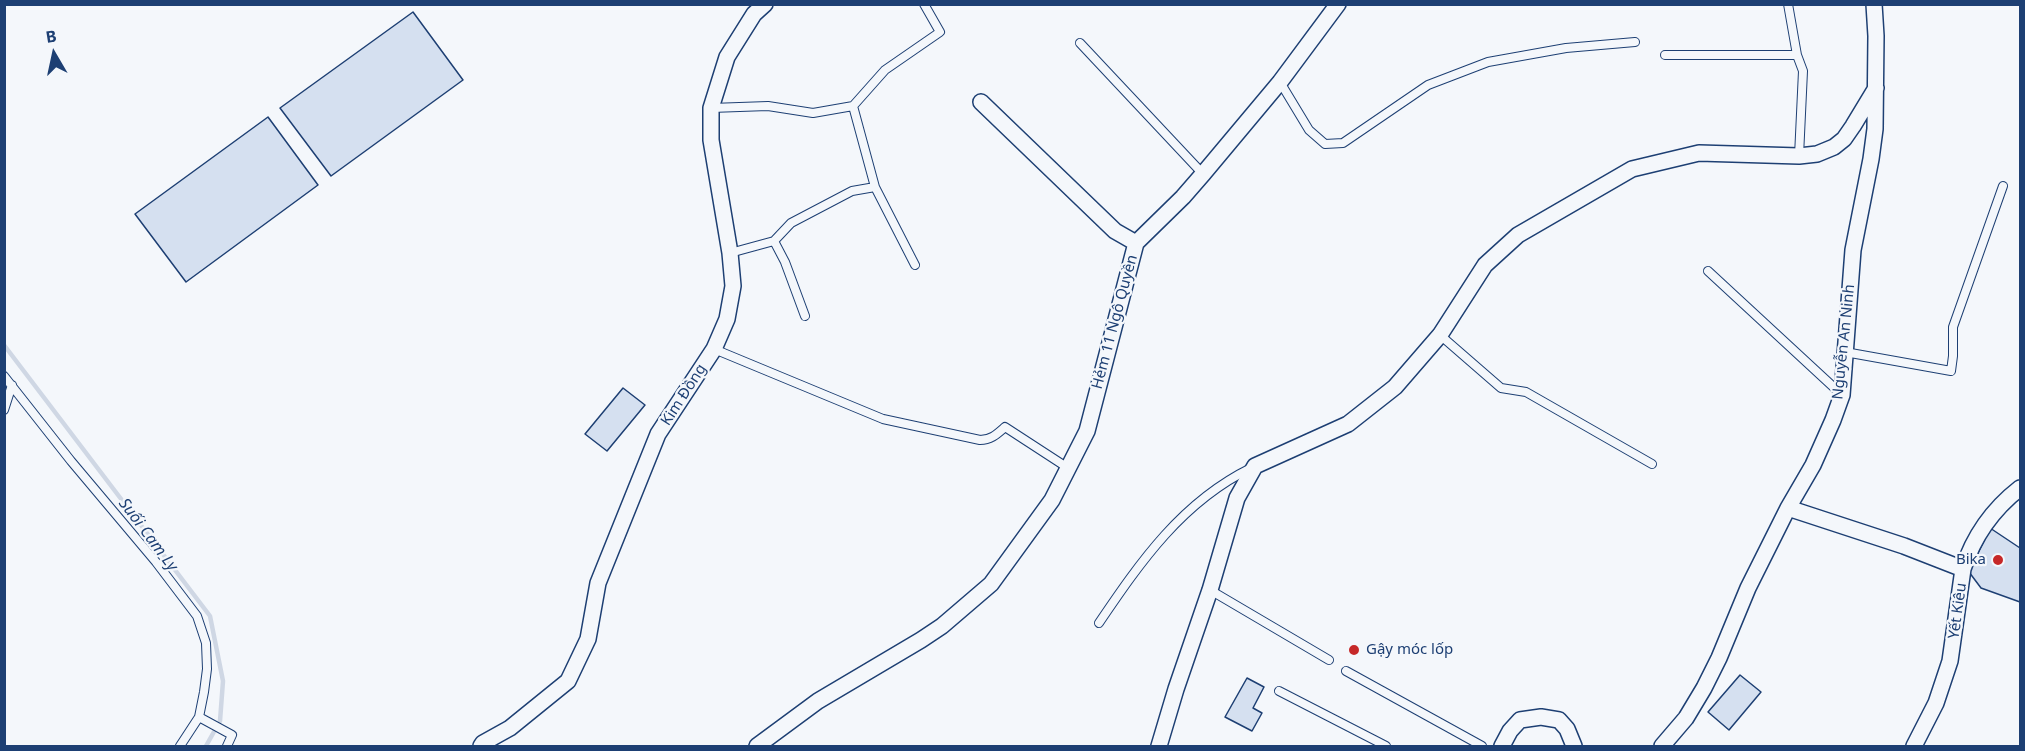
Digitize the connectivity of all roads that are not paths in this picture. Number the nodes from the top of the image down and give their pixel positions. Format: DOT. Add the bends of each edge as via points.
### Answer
graph roads {
  1 [pos="765,4"];
  2 [pos="924,4"];
  3 [pos="1338,4"];
  4 [pos="1788,4"];
  5 [pos="1874,4"];
  6 [pos="1635,42"];
  7 [pos="1080,43"];
  8 [pos="1665,54"];
  9 [pos="1797,55"];
  10 [pos="1280,82"];
  11 [pos="1875,88"];
  12 [pos="981,102"];
  13 [pos="853,106"];
  14 [pos="711,108"];
  15 [pos="1799,156"];
  16 [pos="1203,174"];
  17 [pos="2003,186"];
  18 [pos="875,187"];
  19 [pos="774,241"];
  20 [pos="1136,243"];
  21 [pos="730,253"];
  22 [pos="915,265"];
  23 [pos="1708,271"];
  24 [pos="805,316"];
  25 [pos="1440,335"];
  26 [pos="714,349"];
  27 [pos="1845,352"];
  28 [pos="4,376"];
  29 [pos="12,385"];
  30 [pos="1842,395"];
  31 [pos="4,410"];
  32 [pos="1653,464"];
  33 [pos="1255,466"];
  34 [pos="1068,468"];
  35 [pos="2020,488"];
  36 [pos="1788,508"];
  37 [pos="1963,569"];
  38 [pos="1210,590"];
  39 [pos="1099,623"];
  40 [pos="1329,660"];
  41 [pos="1346,671"];
  42 [pos="1279,691"];
  43 [pos="199,717"];
  44 [pos="180,747"];
  45 [pos="227,747"];
  46 [pos="481,747"];
  47 [pos="757,747"];
  48 [pos="1159,747"];
  49 [pos="1386,747"];
  50 [pos="1482,747"];
  51 [pos="1502,747"];
  52 [pos="1574,747"];
  53 [pos="1662,747"];
  54 [pos="1914,747"];
  1 -- 14 [label="street, Kim Đồng" via="754,14 727,57"];
  2 -- 13 [label="lane" via="940,32 885,70"];
  3 -- 10 [label="street, Hẻm 11 Ngô Quyền"];
  4 -- 9 [label="lane"];
  5 -- 11 [label="street, Nguyễn An Ninh"];
  6 -- 10 [label="lane" via="1566,48 1488,62 1428,85 1343,143 1325,144 1309,130"];
  7 -- 16 [label="lane"];
  8 -- 9 [label="lane"];
  9 -- 15 [label="lane" via="1803,76"];
  10 -- 16 [label="street, Hẻm 11 Ngô Quyền"];
  11 -- 15 [label="street" via="1844,139 1834,147"];
  11 -- 27 [label="street, Nguyễn An Ninh" via="1875,129 1853,250"];
  12 -- 20 [label="street" via="1115,231"];
  13 -- 14 [label="lane" via="813,113 768,106"];
  13 -- 18 [label="lane"];
  14 -- 21 [label="street, Kim Đồng" via="711,141"];
  15 -- 25 [label="street" via="1699,153 1632,169 1518,235 1485,265"];
  16 -- 20 [label="street, Hẻm 11 Ngô Quyền"];
  17 -- 27 [label="lane" via="1953,327 1951,371"];
  18 -- 19 [label="lane" via="852,191 791,223"];
  18 -- 22 [label="lane"];
  19 -- 21 [label="lane"];
  19 -- 24 [label="lane"];
  20 -- 34 [label="street, Hẻm 11 Ngô Quyền" via="1087,431"];
  21 -- 26 [label="street, Kim Đồng" via="733,286 728,319"];
  23 -- 30 [label="lane"];
  25 -- 32 [label="lane" via="1501,388 1526,392"];
  25 -- 33 [label="street" via="1395,387 1348,424"];
  26 -- 34 [label="lane" via="883,419 980,440 994,437 1005,427"];
  26 -- 46 [label="street, Kim Đồng" via="658,435 598,583 588,639 568,681"];
  27 -- 30 [label="street, Nguyễn An Ninh"];
  28 -- 29 [label="lane"];
  29 -- 31 [label="lane"];
  29 -- 43 [label="lane" via="197,616 206,643 207,669"];
  30 -- 36 [label="street, Nguyễn An Ninh" via="1813,465"];
  33 -- 38 [label="street" via="1237,498"];
  33 -- 39 [label="lane" via="1227,479 1198,501 1136,569"];
  34 -- 47 [label="street, Hẻm 11 Ngô Quyền" via="1052,500 991,584 942,626 818,701"];
  35 -- 37 [label="street, Yết Kiêu" via="1987,520"];
  36 -- 37 [label="street"];
  36 -- 53 [label="street, Nguyễn An Ninh" via="1704,688"];
  37 -- 54 [label="street, Yết Kiêu" via="1950,661 1936,704"];
  38 -- 40 [label="lane"];
  38 -- 48 [label="street"];
  41 -- 50 [label="lane"];
  42 -- 49 [label="lane"];
  43 -- 44 [label="lane"];
  43 -- 45 [label="lane" via="232,735"];
  51 -- 52 [label="street" via="1520,720 1541,717 1559,720"];
}
